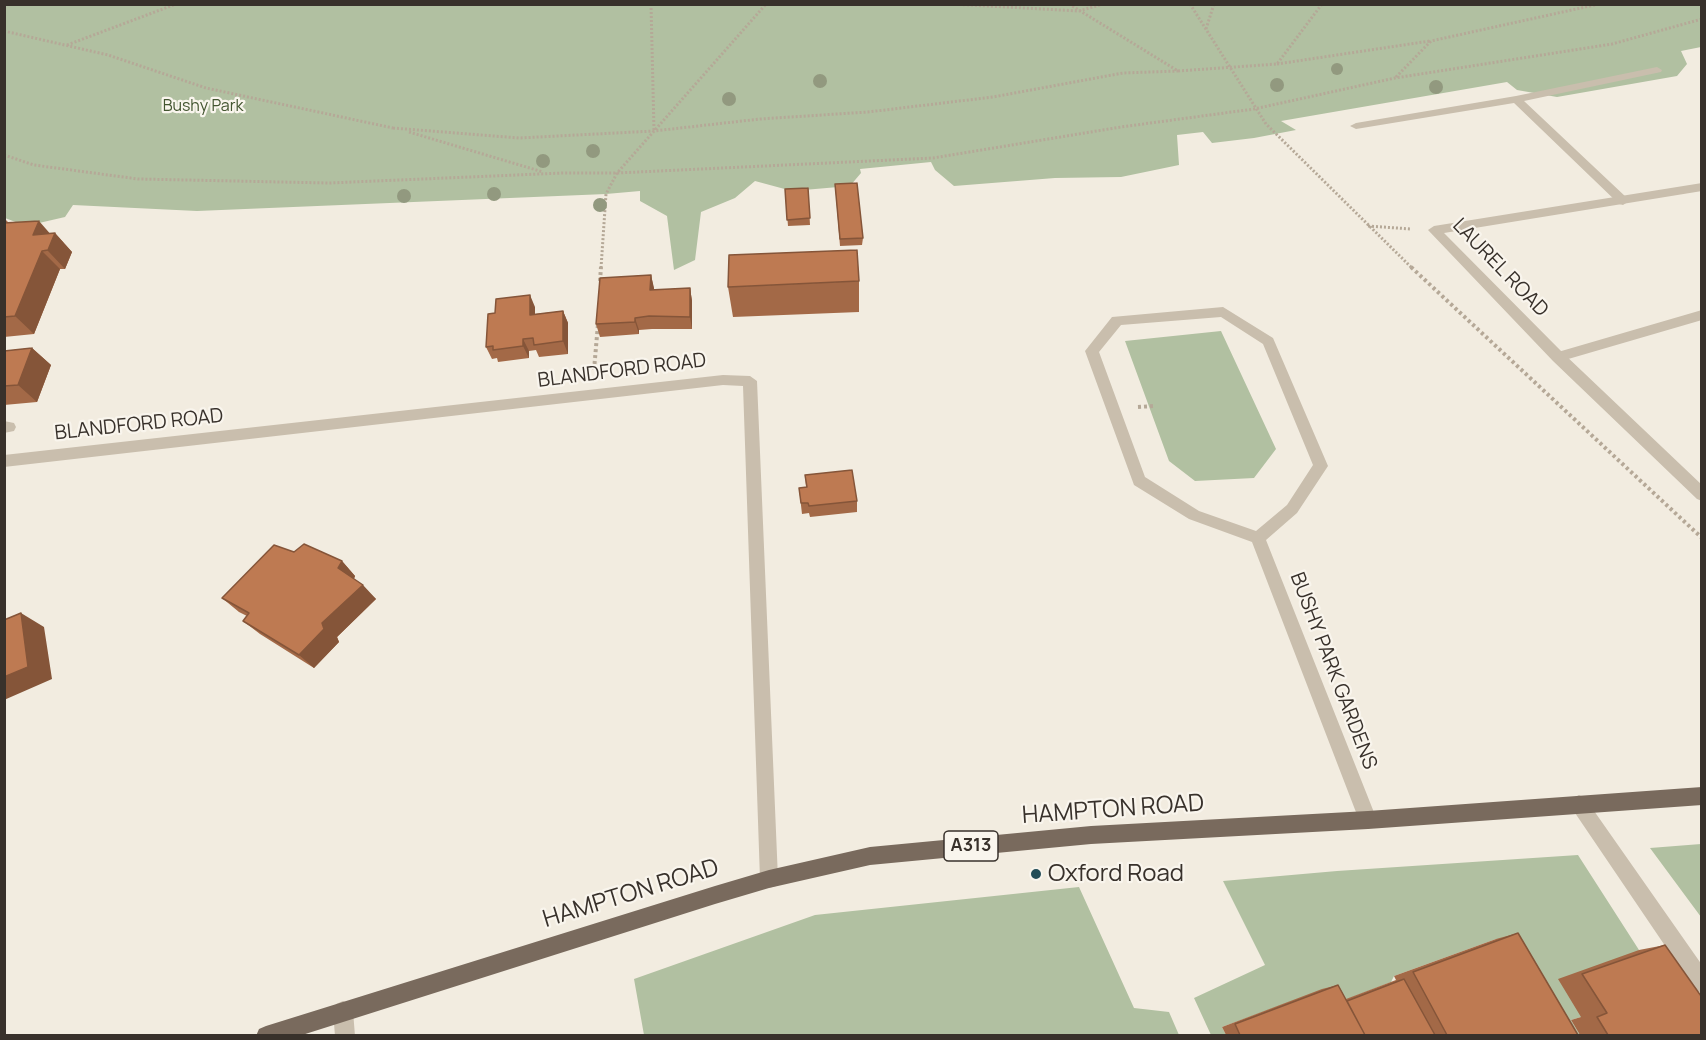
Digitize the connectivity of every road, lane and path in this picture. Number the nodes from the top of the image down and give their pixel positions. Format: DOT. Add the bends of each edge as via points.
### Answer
graph roads {
  1 [pos="176,4"];
  2 [pos="651,4"];
  3 [pos="766,4"];
  4 [pos="951,4"];
  5 [pos="1069,4"];
  6 [pos="1103,4"];
  7 [pos="1190,4"];
  8 [pos="1214,4"];
  9 [pos="1322,4"];
  10 [pos="1599,4"];
  11 [pos="1079,11"];
  12 [pos="1701,19"];
  13 [pos="1206,30"];
  14 [pos="4,31"];
  15 [pos="1431,41"];
  16 [pos="65,45"];
  17 [pos="1276,64"];
  18 [pos="1229,68"];
  19 [pos="1657,70"];
  20 [pos="1178,71"];
  21 [pos="1395,78"];
  22 [pos="1516,99"];
  23 [pos="1254,109"];
  24 [pos="1356,126"];
  25 [pos="393,128"];
  26 [pos="654,131"];
  27 [pos="4,155"];
  28 [pos="617,173"];
  29 [pos="548,174"];
  30 [pos="1701,187"];
  31 [pos="1623,201"];
  32 [pos="1367,226"];
  33 [pos="1434,230"];
  34 [pos="600,289"];
  35 [pos="1701,315"];
  36 [pos="597,324"];
  37 [pos="1558,357"];
  38 [pos="593,395"];
  39 [pos="4,461"];
  40 [pos="1701,495"];
  41 [pos="1258,538"];
  42 [pos="1701,538"];
  43 [pos="1701,796"];
  44 [pos="1580,804"];
  45 [pos="1368,820"];
  46 [pos="768,879"];
  47 [pos="1701,983"];
  48 [pos="343,1011"];
  49 [pos="266,1035"];
  50 [pos="345,1035"];
  1 -- 16 [label="path"];
  2 -- 26 [label="path"];
  3 -- 26 [label="path"];
  4 -- 11 [label="path"];
  5 -- 11 [label="path"];
  6 -- 11 [label="path"];
  7 -- 13 [label="path"];
  8 -- 13 [label="path"];
  9 -- 17 [label="path"];
  10 -- 15 [label="path"];
  11 -- 20 [label="path"];
  12 -- 21 [label="path" via="1612,44"];
  13 -- 18 [label="path"];
  14 -- 16 [label="path"];
  15 -- 17 [label="path"];
  15 -- 21 [label="path"];
  16 -- 25 [label="path" via="206,88"];
  17 -- 18 [label="path"];
  18 -- 20 [label="path"];
  18 -- 23 [label="path"];
  19 -- 22 [label="street"];
  20 -- 26 [label="path" via="1124,73 993,98"];
  21 -- 23 [label="path"];
  22 -- 24 [label="street"];
  22 -- 31 [label="street"];
  23 -- 28 [label="path" via="933,158"];
  23 -- 32 [label="path"];
  25 -- 26 [label="path" via="519,138"];
  25 -- 29 [label="path"];
  26 -- 28 [label="path"];
  27 -- 29 [label="path" via="34,165 138,179 329,183"];
  28 -- 29 [label="path"];
  28 -- 34 [label="path" via="606,194"];
  30 -- 31 [label="street, LAUREL ROAD"];
  31 -- 33 [label="street, LAUREL ROAD"];
  32 -- 33 [label="path"];
  32 -- 42 [label="path"];
  33 -- 37 [label="street, LAUREL ROAD"];
  35 -- 37 [label="street"];
  36 -- 38 [label="path"];
  37 -- 40 [label="street, LAUREL ROAD"];
  38 -- 39 [label="street, BLANDFORD ROAD"];
  38 -- 46 [label="street, BLANDFORD ROAD" via="723,380 750,381"];
  41 -- 41 [label="street" via="1292,509 1321,466 1269,341 1223,312 1117,320 1092,351 1139,481 1194,515"];
  41 -- 45 [label="street, BUSHY PARK GARDENS"];
  43 -- 44 [label="main road, HAMPTON ROAD / A313"];
  44 -- 45 [label="main road, HAMPTON ROAD / A313"];
  44 -- 47 [label="street"];
  45 -- 46 [label="main road, HAMPTON ROAD / A313" via="1091,835 882,855"];
  46 -- 48 [label="main road, HAMPTON ROAD / A313"];
  48 -- 49 [label="main road, HAMPTON ROAD / A313"];
  48 -- 50 [label="street"];
}
